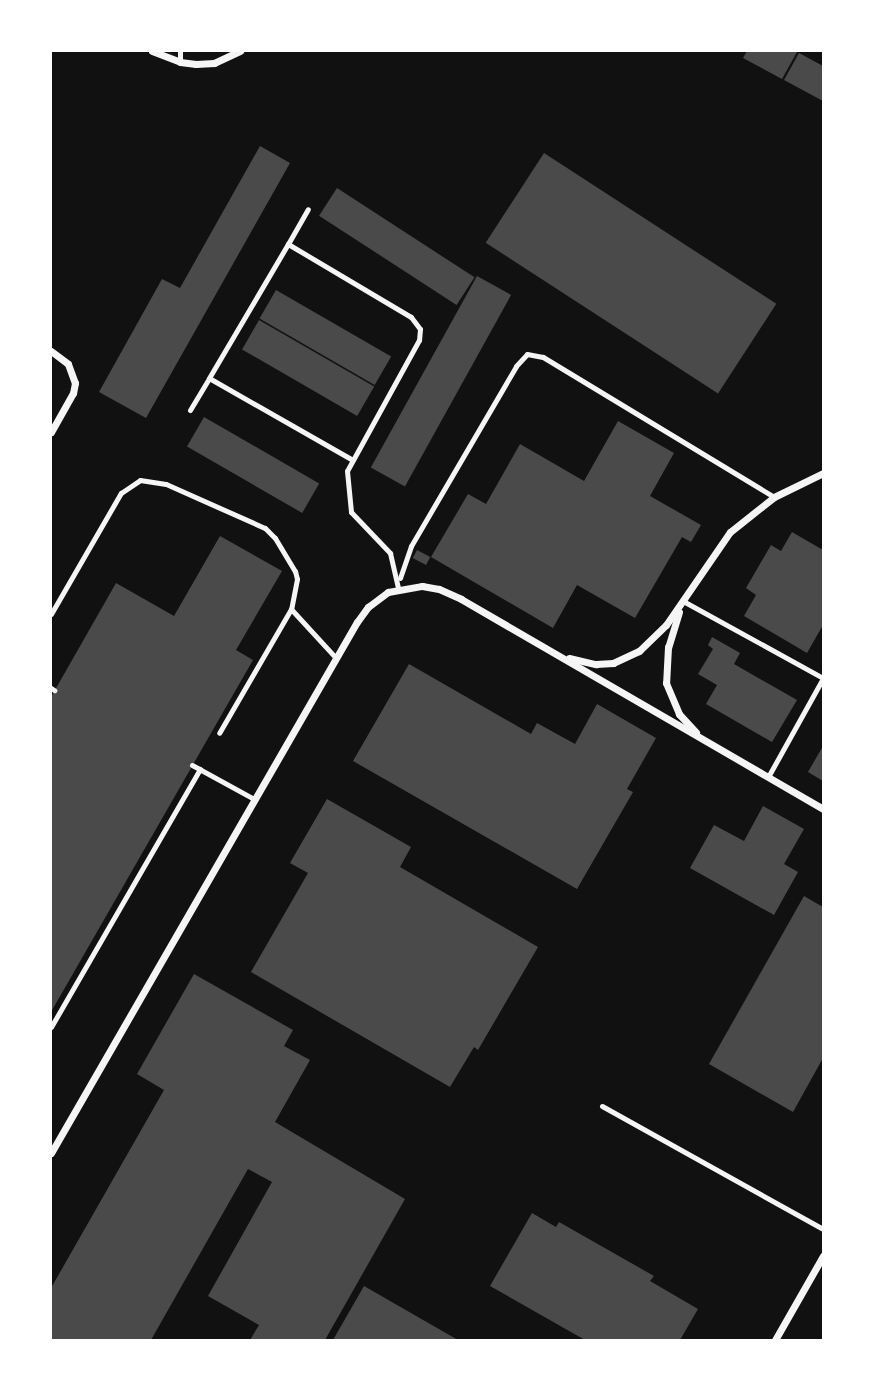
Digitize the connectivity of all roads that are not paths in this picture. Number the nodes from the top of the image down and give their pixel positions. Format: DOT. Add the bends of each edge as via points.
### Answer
graph roads {
  1 [pos="152,51"];
  2 [pos="180,51"];
  3 [pos="240,51"];
  4 [pos="180,62"];
  5 [pos="308,209"];
  6 [pos="288,244"];
  7 [pos="51,351"];
  8 [pos="209,378"];
  9 [pos="190,410"];
  10 [pos="51,432"];
  11 [pos="351,459"];
  12 [pos="823,473"];
  13 [pos="774,497"];
  14 [pos="398,588"];
  15 [pos="683,601"];
  16 [pos="291,610"];
  17 [pos="51,614"];
  18 [pos="550,651"];
  19 [pos="336,658"];
  20 [pos="823,678"];
  21 [pos="219,733"];
  22 [pos="708,742"];
  23 [pos="192,765"];
  24 [pos="200,769"];
  25 [pos="768,777"];
  26 [pos="254,799"];
  27 [pos="823,808"];
  28 [pos="51,1027"];
  29 [pos="602,1106"];
  30 [pos="51,1149"];
  31 [pos="823,1229"];
  32 [pos="823,1256"];
  33 [pos="775,1340"];
  1 -- 4 [label="street"];
  2 -- 4 [label="lane"];
  3 -- 4 [label="street" via="214,63"];
  5 -- 6 [label="lane"];
  6 -- 8 [label="lane"];
  6 -- 11 [label="lane" via="411,317 420,330 419,340"];
  7 -- 10 [label="street" via="68,364 75,383"];
  8 -- 9 [label="lane"];
  8 -- 11 [label="lane"];
  11 -- 14 [label="lane" via="346,488 351,512 390,553"];
  12 -- 13 [label="street"];
  13 -- 14 [label="lane" via="544,357 527,354 411,546"];
  13 -- 15 [label="street" via="730,532"];
  14 -- 18 [label="street" via="439,589"];
  14 -- 19 [label="street" via="368,607"];
  15 -- 18 [label="street" via="652,641 628,659 596,664"];
  15 -- 20 [label="lane"];
  15 -- 22 [label="street" via="668,647 666,683 679,714"];
  16 -- 17 [label="lane" via="295,571 271,533 166,484 141,480 121,493"];
  16 -- 19 [label="lane"];
  16 -- 21 [label="lane"];
  18 -- 22 [label="street"];
  19 -- 26 [label="street"];
  20 -- 25 [label="lane"];
  22 -- 25 [label="street"];
  23 -- 24 [label="lane"];
  24 -- 26 [label="lane"];
  24 -- 28 [label="lane"];
  25 -- 27 [label="street"];
  26 -- 30 [label="street"];
  29 -- 31 [label="lane"];
  32 -- 33 [label="street"];
}
